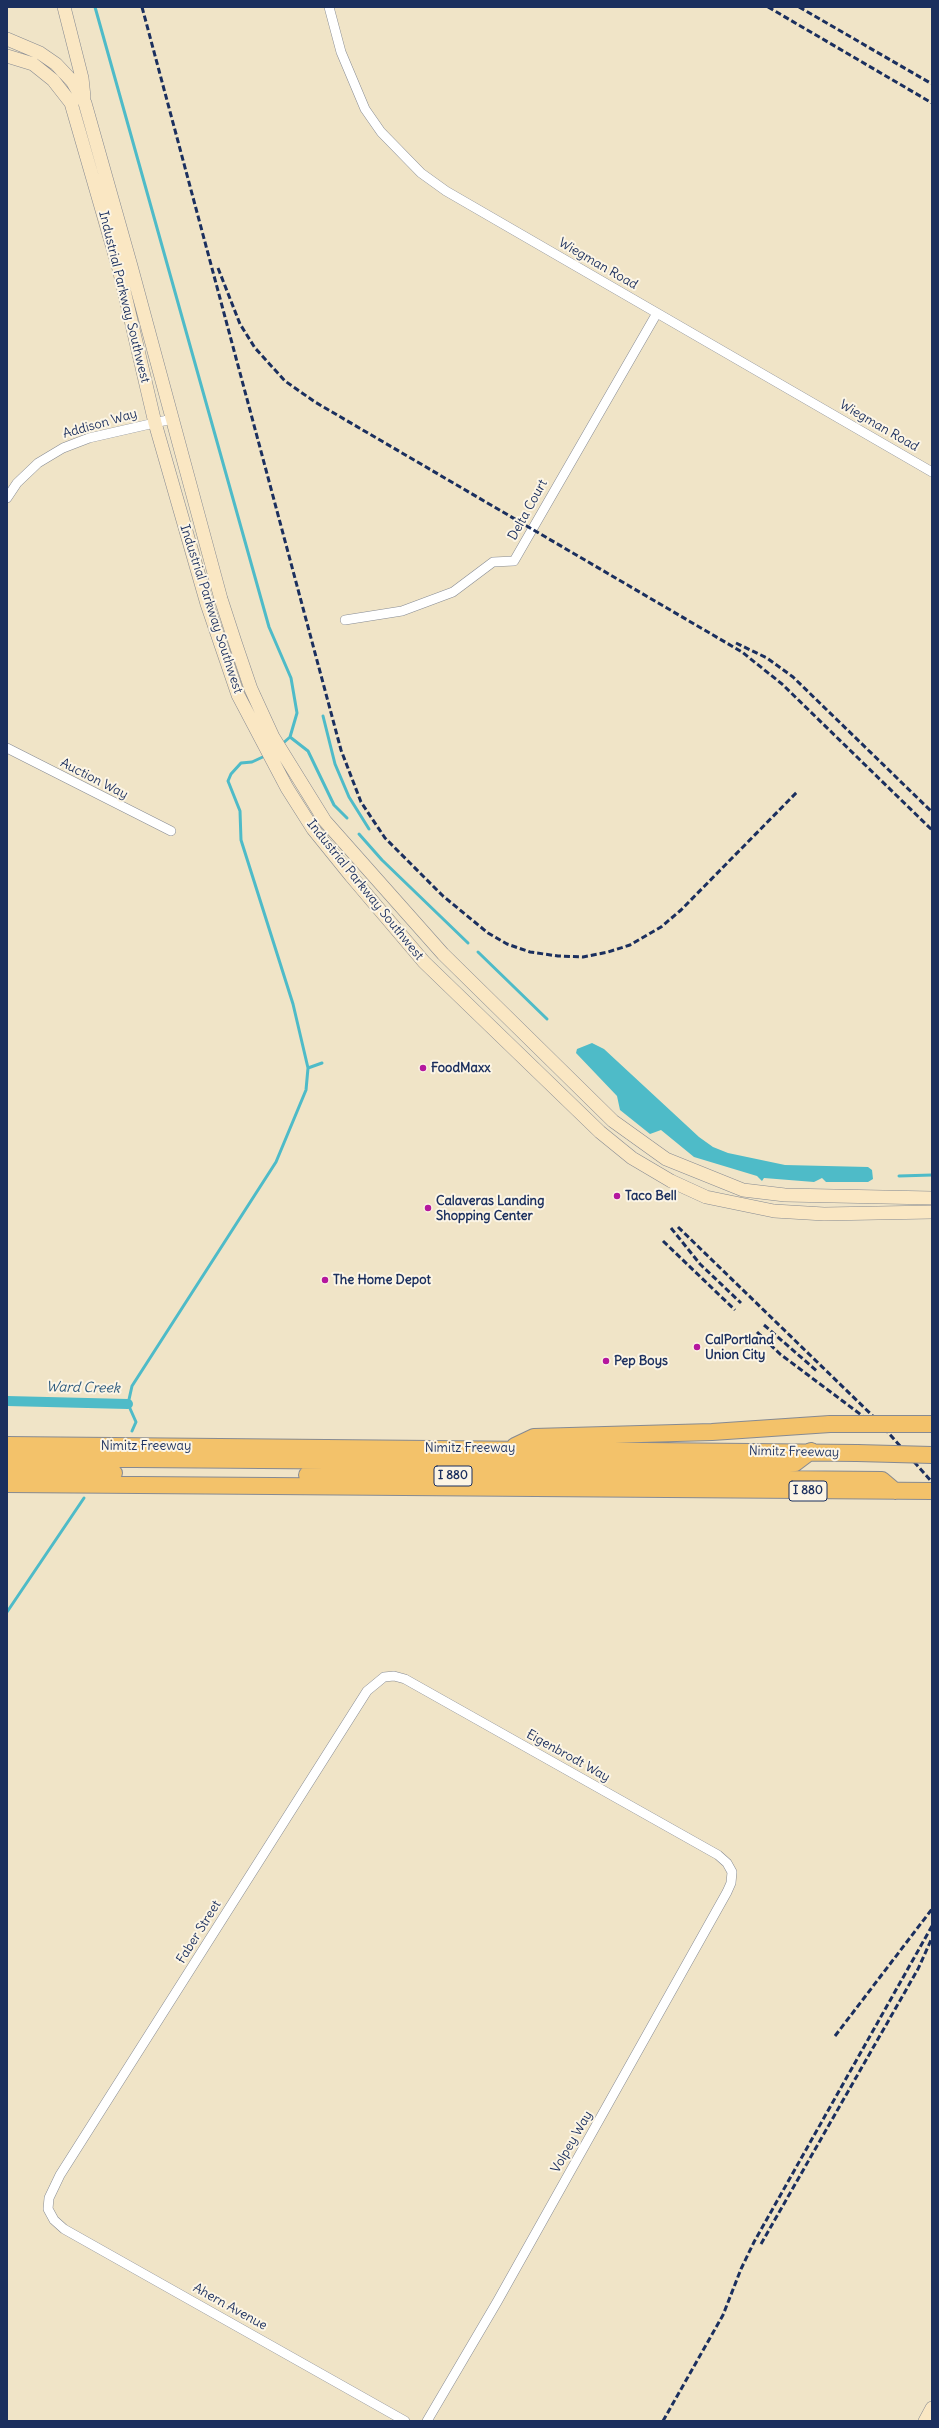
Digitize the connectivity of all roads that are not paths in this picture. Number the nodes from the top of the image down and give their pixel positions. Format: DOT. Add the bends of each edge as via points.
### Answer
graph roads {
  1 [pos="64,7"];
  2 [pos="329,7"];
  3 [pos="7,40"];
  4 [pos="7,56"];
  5 [pos="85,103"];
  6 [pos="657,313"];
  7 [pos="172,419"];
  8 [pos="155,423"];
  9 [pos="932,472"];
  10 [pos="7,498"];
  11 [pos="345,620"];
  12 [pos="7,748"];
  13 [pos="293,784"];
  14 [pos="171,831"];
  15 [pos="443,954"];
  16 [pos="424,962"];
  17 [pos="881,1197"];
  18 [pos="932,1198"];
  19 [pos="932,1212"];
  20 [pos="875,1213"];
  21 [pos="932,1424"];
  22 [pos="7,1445"];
  23 [pos="511,1448"];
  24 [pos="811,1451"];
  25 [pos="932,1455"];
  26 [pos="7,1458"];
  27 [pos="7,1472"];
  28 [pos="7,1484"];
  29 [pos="932,1491"];
  30 [pos="867,1492"];
  31 [pos="895,1492"];
  32 [pos="932,1501"];
  33 [pos="384,1677"];
  34 [pos="732,1872"];
  35 [pos="48,2209"];
  36 [pos="932,2408"];
  37 [pos="405,2421"];
  38 [pos="427,2421"];
  39 [pos="925,2421"];
  1 -- 5 [label="main road" via="82,78"];
  2 -- 6 [label="street, Wiegman Road" via="349,74 365,109 381,132 416,169 446,192"];
  3 -- 5 [label="main road, Industrial Parkway Southwest" via="40,53 56,64 72,81"];
  4 -- 8 [label="main road, Industrial Parkway Southwest" via="33,64 53,80 71,103 119,269"];
  5 -- 7 [label="main road, Industrial Parkway Southwest"];
  6 -- 9 [label="street, Wiegman Road"];
  6 -- 11 [label="street, Delta Court" via="514,561 493,562 453,592 402,611"];
  7 -- 8 [label="street, Addison Way"];
  7 -- 13 [label="main road, Industrial Parkway Southwest" via="221,599 251,689"];
  8 -- 10 [label="street, Addison Way" via="89,438 62,448 38,463 17,483"];
  8 -- 13 [label="main road, Industrial Parkway Southwest" via="207,604 238,695"];
  12 -- 14 [label="street, Auction Way"];
  13 -- 15 [label="main road, Industrial Parkway Southwest"];
  13 -- 16 [label="main road, Industrial Parkway Southwest" via="313,829"];
  15 -- 16 [label="main road"];
  15 -- 17 [label="main road, Industrial Parkway Southwest" via="613,1121 666,1159 743,1190 772,1194"];
  16 -- 20 [label="main road, Industrial Parkway Southwest" via="600,1132 632,1158 671,1181 706,1198 751,1208 824,1214"];
  17 -- 18 [label="main road, Industrial Parkway Southwest"];
  17 -- 20 [label="main road"];
  19 -- 20 [label="main road, Industrial Parkway Southwest"];
  21 -- 23 [label="highway, bridge" via="830,1424 712,1432 534,1437"];
  22 -- 23 [label="highway, Nimitz Freeway / I 880"];
  23 -- 24 [label="highway, Nimitz Freeway / I 880"];
  24 -- 25 [label="highway, Nimitz Freeway / I 880, bridge"];
  24 -- 26 [label="highway, I 880" via="795,1463 772,1464"];
  27 -- 31 [label="highway, I 880" via="882,1480"];
  28 -- 30 [label="highway, I 880"];
  29 -- 31 [label="highway, I 880"];
  30 -- 31 [label="highway, I 880"];
  30 -- 32 [label="highway" via="883,1501"];
  33 -- 34 [label="street, Eigenbrodt Way" via="394,1676 410,1682 718,1855"];
  33 -- 35 [label="street, Faber Street" via="367,1691 127,2069 54,2186"];
  34 -- 38 [label="street, Volpey Way" via="727,1892 493,2309"];
  35 -- 37 [label="street, Ahern Avenue" via="54,2220 64,2228"];
  36 -- 39 [label="main road"];
}
